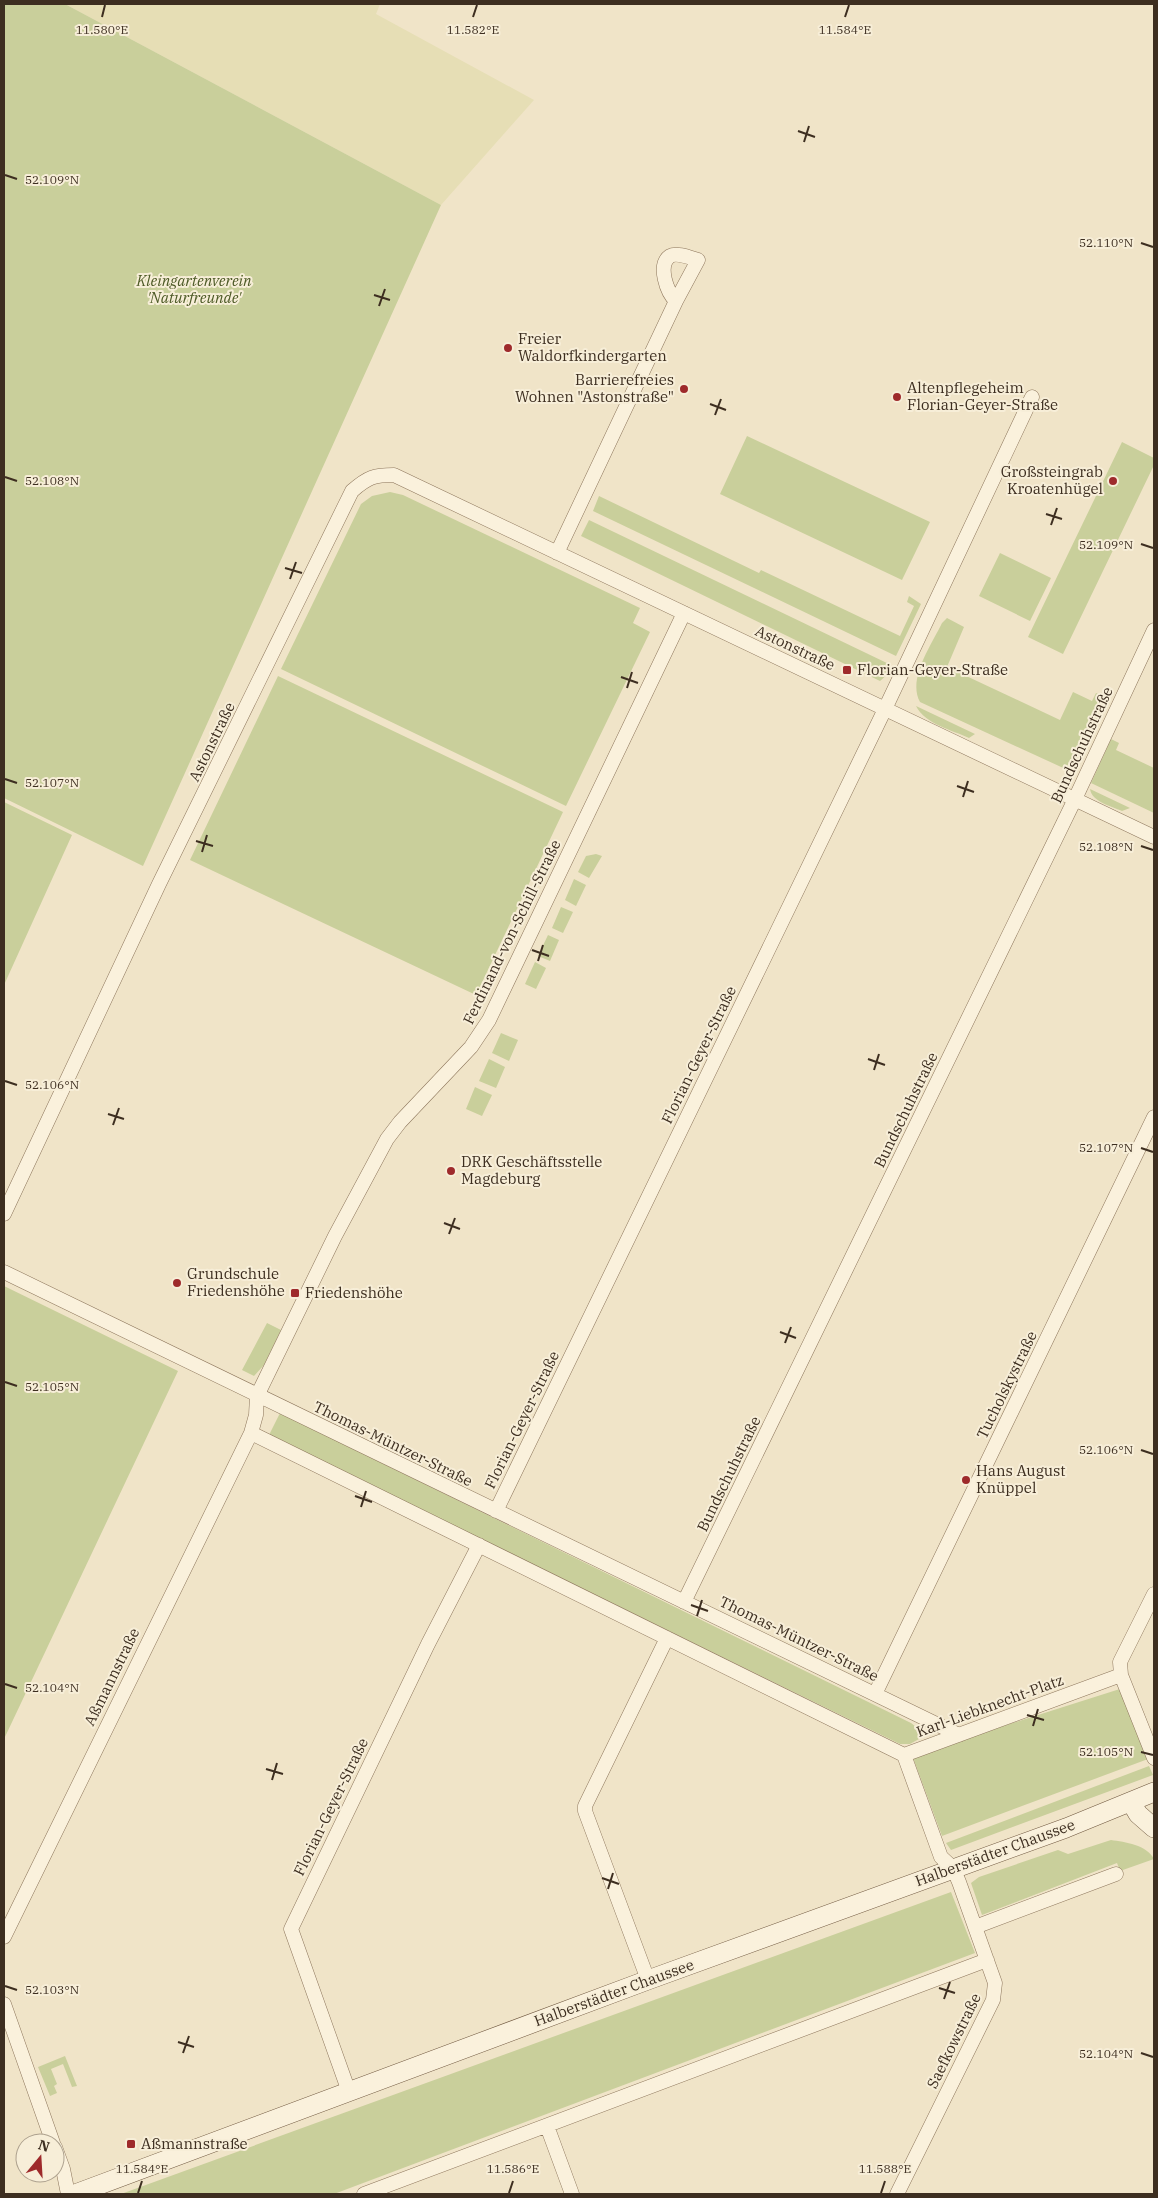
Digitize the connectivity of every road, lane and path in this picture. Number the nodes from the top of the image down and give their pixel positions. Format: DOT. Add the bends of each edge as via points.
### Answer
graph roads {
  1 [pos="676,301"];
  2 [pos="1032,397"];
  3 [pos="557,553"];
  4 [pos="684,613"];
  5 [pos="1154,630"];
  6 [pos="886,709"];
  7 [pos="1075,799"];
  8 [pos="1154,836"];
  9 [pos="1154,1117"];
  10 [pos="4,1214"];
  11 [pos="4,1272"];
  12 [pos="257,1396"];
  13 [pos="251,1433"];
  14 [pos="496,1511"];
  15 [pos="479,1545"];
  16 [pos="1154,1594"];
  17 [pos="684,1602"];
  18 [pos="667,1638"];
  19 [pos="1121,1674"];
  20 [pos="875,1694"];
  21 [pos="959,1734"];
  22 [pos="904,1755"];
  23 [pos="1154,1758"];
  24 [pos="1154,1792"];
  25 [pos="1131,1802"];
  26 [pos="1154,1828"];
  27 [pos="953,1868"];
  28 [pos="1116,1874"];
  29 [pos="975,1927"];
  30 [pos="4,1937"];
  31 [pos="987,1960"];
  32 [pos="648,1980"];
  33 [pos="4,2004"];
  34 [pos="349,2092"];
  35 [pos="547,2126"];
  36 [pos="50,2133"];
  37 [pos="65,2179"];
  38 [pos="68,2194"];
  39 [pos="75,2194"];
  40 [pos="364,2194"];
  41 [pos="572,2194"];
  42 [pos="896,2194"];
  1 -- 3 [label="street"];
  2 -- 6 [label="street, Florian-Geyer-Straße"];
  3 -- 4 [label="street, Astonstraße"];
  3 -- 10 [label="street, Astonstraße" via="394,475 378,475 365,480 352,491 159,884"];
  4 -- 6 [label="street, Astonstraße"];
  4 -- 12 [label="street, Ferdinand-von-Schill-Straße" via="489,1020 471,1047 387,1139 335,1236"];
  5 -- 7 [label="street, Bundschuhstraße"];
  6 -- 7 [label="street, Astonstraße"];
  6 -- 14 [label="street, Florian-Geyer-Straße"];
  7 -- 8 [label="street, Astonstraße"];
  7 -- 17 [label="street, Bundschuhstraße"];
  9 -- 20 [label="street, Tucholskystraße"];
  11 -- 12 [label="street, Thomas-Müntzer-Straße"];
  12 -- 13 [label="street, Ferdinand-von-Schill-Straße"];
  12 -- 14 [label="street, Thomas-Müntzer-Straße"];
  13 -- 15 [label="street"];
  13 -- 30 [label="street, Aßmannstraße"];
  14 -- 17 [label="street, Thomas-Müntzer-Straße"];
  15 -- 18 [label="street"];
  15 -- 34 [label="street, Florian-Geyer-Straße" via="291,1929"];
  16 -- 19 [label="street" via="1120,1662"];
  17 -- 20 [label="street, Thomas-Müntzer-Straße"];
  18 -- 22 [label="street"];
  18 -- 32 [label="street" via="585,1806"];
  19 -- 21 [label="street, Karl-Liebknecht-Platz"];
  19 -- 23 [label="street"];
  20 -- 21 [label="street, Thomas-Müntzer-Straße"];
  21 -- 22 [label="street, Karl-Liebknecht-Platz"];
  22 -- 27 [label="street, Karl-Liebknecht-Platz" via="941,1857"];
  24 -- 25 [label="main road, Halberstädter Chaussee"];
  25 -- 26 [label="main road" via="1138,1814"];
  25 -- 27 [label="main road, Halberstädter Chaussee"];
  27 -- 29 [label="street, Saefkowstraße"];
  27 -- 32 [label="main road, Halberstädter Chaussee"];
  28 -- 29 [label="street"];
  29 -- 31 [label="street, Saefkowstraße"];
  31 -- 35 [label="street"];
  31 -- 42 [label="street, Saefkowstraße" via="995,1983 993,2000"];
  32 -- 34 [label="main road, Halberstädter Chaussee"];
  33 -- 36 [label="street"];
  34 -- 39 [label="main road, Halberstädter Chaussee"];
  35 -- 40 [label="street"];
  35 -- 41 [label="street"];
  37 -- 38 [label="street"];
}
